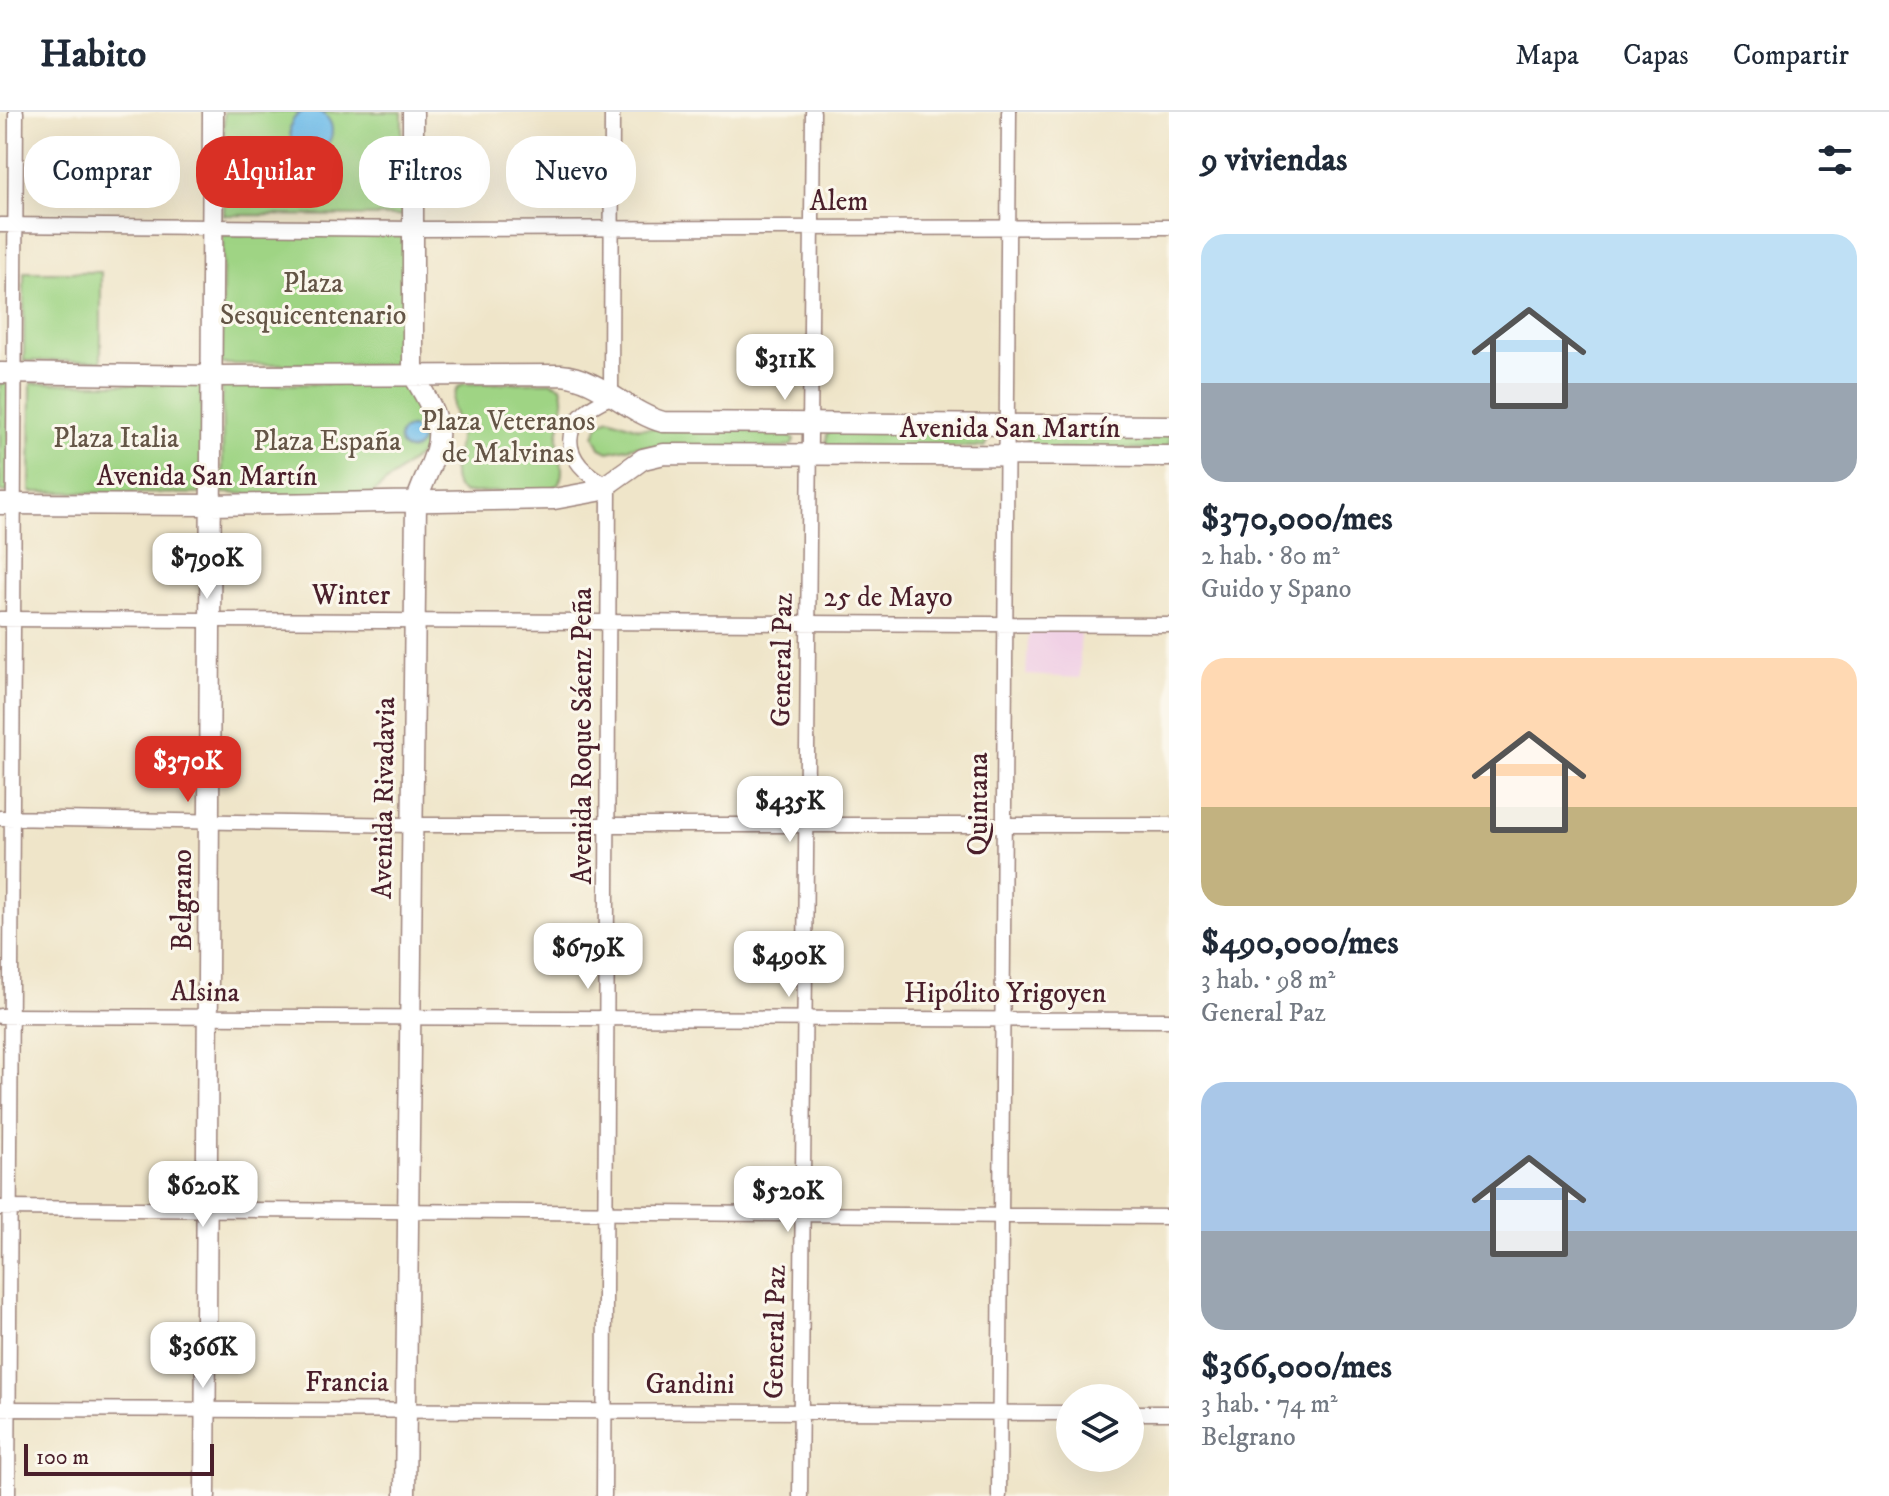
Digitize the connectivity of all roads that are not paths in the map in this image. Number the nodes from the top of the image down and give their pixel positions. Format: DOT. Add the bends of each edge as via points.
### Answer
graph roads {
  1 [pos="16,112"];
  2 [pos="213,112"];
  3 [pos="413,112"];
  4 [pos="612,112"];
  5 [pos="813,112"];
  6 [pos="1009,112"];
  7 [pos="8,225"];
  8 [pos="213,226"];
  9 [pos="812,227"];
  10 [pos="1008,227"];
  11 [pos="1169,227"];
  12 [pos="612,228"];
  13 [pos="413,229"];
  14 [pos="6,373"];
  15 [pos="413,375"];
  16 [pos="212,376"];
  17 [pos="611,397"];
  18 [pos="810,424"];
  19 [pos="1007,425"];
  20 [pos="1169,426"];
  21 [pos="810,454"];
  22 [pos="1007,456"];
  23 [pos="1169,456"];
  24 [pos="609,486"];
  25 [pos="416,502"];
  26 [pos="6,504"];
  27 [pos="212,505"];
  28 [pos="6,619"];
  29 [pos="212,620"];
  30 [pos="414,621"];
  31 [pos="609,622"];
  32 [pos="808,623"];
  33 [pos="1005,624"];
  34 [pos="1169,625"];
  35 [pos="5,818"];
  36 [pos="210,822"];
  37 [pos="411,825"];
  38 [pos="608,825"];
  39 [pos="806,825"];
  40 [pos="1004,825"];
  41 [pos="1169,825"];
  42 [pos="5,1016"];
  43 [pos="607,1017"];
  44 [pos="209,1018"];
  45 [pos="804,1018"];
  46 [pos="1003,1019"];
  47 [pos="410,1020"];
  48 [pos="1169,1020"];
  49 [pos="4,1208"];
  50 [pos="208,1210"];
  51 [pos="407,1212"];
  52 [pos="606,1213"];
  53 [pos="802,1215"];
  54 [pos="1001,1216"];
  55 [pos="1169,1217"];
  56 [pos="406,1408"];
  57 [pos="4,1409"];
  58 [pos="206,1409"];
  59 [pos="605,1409"];
  60 [pos="800,1411"];
  61 [pos="1000,1412"];
  62 [pos="1056,1413"];
  63 [pos="1144,1413"];
  64 [pos="1169,1413"];
  65 [pos="8,1496"];
  66 [pos="205,1496"];
  67 [pos="405,1496"];
  68 [pos="604,1496"];
  69 [pos="800,1496"];
  70 [pos="999,1496"];
  1 -- 7 [label="street"];
  2 -- 8 [label="main road, Belgrano"];
  3 -- 13 [label="main road"];
  4 -- 12 [label="street"];
  5 -- 9 [label="street, General Paz"];
  6 -- 10 [label="street, Quintana"];
  7 -- 8 [label="street, Alem"];
  7 -- 14 [label="street"];
  8 -- 13 [label="street, Alem"];
  8 -- 16 [label="main road, Belgrano"];
  9 -- 10 [label="street, Alem"];
  9 -- 12 [label="street, Alem"];
  9 -- 18 [label="street, General Paz"];
  10 -- 11 [label="street, Alem"];
  10 -- 19 [label="street, Quintana"];
  12 -- 13 [label="street, Alem"];
  12 -- 17 [label="street"];
  13 -- 15 [label="main road"];
  14 -- 16 [label="main road, Avenida San Martín"];
  14 -- 26 [label="street"];
  15 -- 16 [label="main road, Avenida San Martín"];
  15 -- 17 [label="main road, Avenida San Martín" via="573,376"];
  15 -- 25 [label="main road, Avenida Rivadavia" via="440,429 439,448"];
  16 -- 27 [label="main road, Belgrano"];
  17 -- 18 [label="main road, Avenida San Martín" via="663,422"];
  17 -- 24 [label="street" via="588,406 572,433 579,467"];
  18 -- 19 [label="main road, Avenida San Martín"];
  18 -- 21 [label="street, General Paz"];
  19 -- 20 [label="main road, Avenida San Martín"];
  19 -- 22 [label="street, Quintana"];
  21 -- 22 [label="main road, Avenida San Martín"];
  21 -- 24 [label="main road, Avenida San Martín" via="664,454 643,459"];
  21 -- 32 [label="street, General Paz"];
  22 -- 23 [label="main road, Avenida San Martín"];
  22 -- 33 [label="street, Quintana"];
  24 -- 25 [label="main road, Avenida San Martín" via="554,499"];
  24 -- 31 [label="street, Avenida Roque Sáenz Peña"];
  25 -- 27 [label="main road, Avenida San Martín"];
  25 -- 30 [label="main road, Avenida Rivadavia"];
  26 -- 27 [label="main road, Avenida San Martín"];
  26 -- 28 [label="street"];
  27 -- 29 [label="main road, Belgrano"];
  28 -- 29 [label="street, Winter"];
  28 -- 35 [label="street"];
  29 -- 30 [label="street, Winter"];
  29 -- 36 [label="main road, Belgrano"];
  30 -- 31 [label="street, 25 de Mayo"];
  30 -- 37 [label="main road, Avenida Rivadavia"];
  31 -- 32 [label="street, 25 de Mayo"];
  31 -- 38 [label="street, Avenida Roque Sáenz Peña"];
  32 -- 33 [label="street, 25 de Mayo"];
  32 -- 39 [label="street, General Paz"];
  33 -- 34 [label="street, 25 de Mayo"];
  33 -- 40 [label="street, Quintana"];
  35 -- 36 [label="street"];
  35 -- 42 [label="street"];
  36 -- 37 [label="street"];
  36 -- 44 [label="main road, Belgrano"];
  37 -- 38 [label="street"];
  37 -- 47 [label="main road, Avenida Rivadavia"];
  38 -- 39 [label="street"];
  38 -- 43 [label="street, Avenida Roque Sáenz Peña"];
  39 -- 40 [label="street"];
  39 -- 45 [label="street, General Paz"];
  40 -- 41 [label="street"];
  40 -- 46 [label="street, Quintana"];
  42 -- 44 [label="street, Alsina"];
  42 -- 49 [label="street"];
  43 -- 45 [label="street, Hipólito Yrigoyen"];
  43 -- 47 [label="street, Hipólito Yrigoyen"];
  43 -- 52 [label="street, Avenida Roque Sáenz Peña"];
  44 -- 47 [label="street, Alsina"];
  44 -- 50 [label="main road, Belgrano"];
  45 -- 46 [label="street, Hipólito Yrigoyen"];
  45 -- 53 [label="street, General Paz"];
  46 -- 48 [label="street, Hipólito Yrigoyen"];
  46 -- 54 [label="street, Quintana"];
  47 -- 51 [label="main road, Avenida Rivadavia"];
  49 -- 50 [label="street"];
  49 -- 57 [label="street"];
  50 -- 51 [label="street"];
  50 -- 58 [label="main road, Belgrano"];
  51 -- 52 [label="street"];
  51 -- 56 [label="main road, Avenida Rivadavia"];
  52 -- 53 [label="street"];
  52 -- 59 [label="street, Avenida Roque Sáenz Peña"];
  53 -- 54 [label="street"];
  53 -- 60 [label="street, General Paz"];
  54 -- 55 [label="street"];
  54 -- 61 [label="street, Quintana"];
  56 -- 58 [label="street, Francia"];
  56 -- 59 [label="street, Gandini"];
  56 -- 67 [label="main road, Avenida Rivadavia"];
  57 -- 58 [label="street, Francia"];
  57 -- 65 [label="street"];
  58 -- 66 [label="main road, Belgrano"];
  59 -- 60 [label="street, Gandini"];
  59 -- 68 [label="street, Avenida Roque Sáenz Peña"];
  60 -- 61 [label="street, Gandini"];
  60 -- 69 [label="street, General Paz"];
  61 -- 62 [label="street, Gandini"];
  61 -- 70 [label="street, Quintana"];
  63 -- 64 [label="street"];
}
